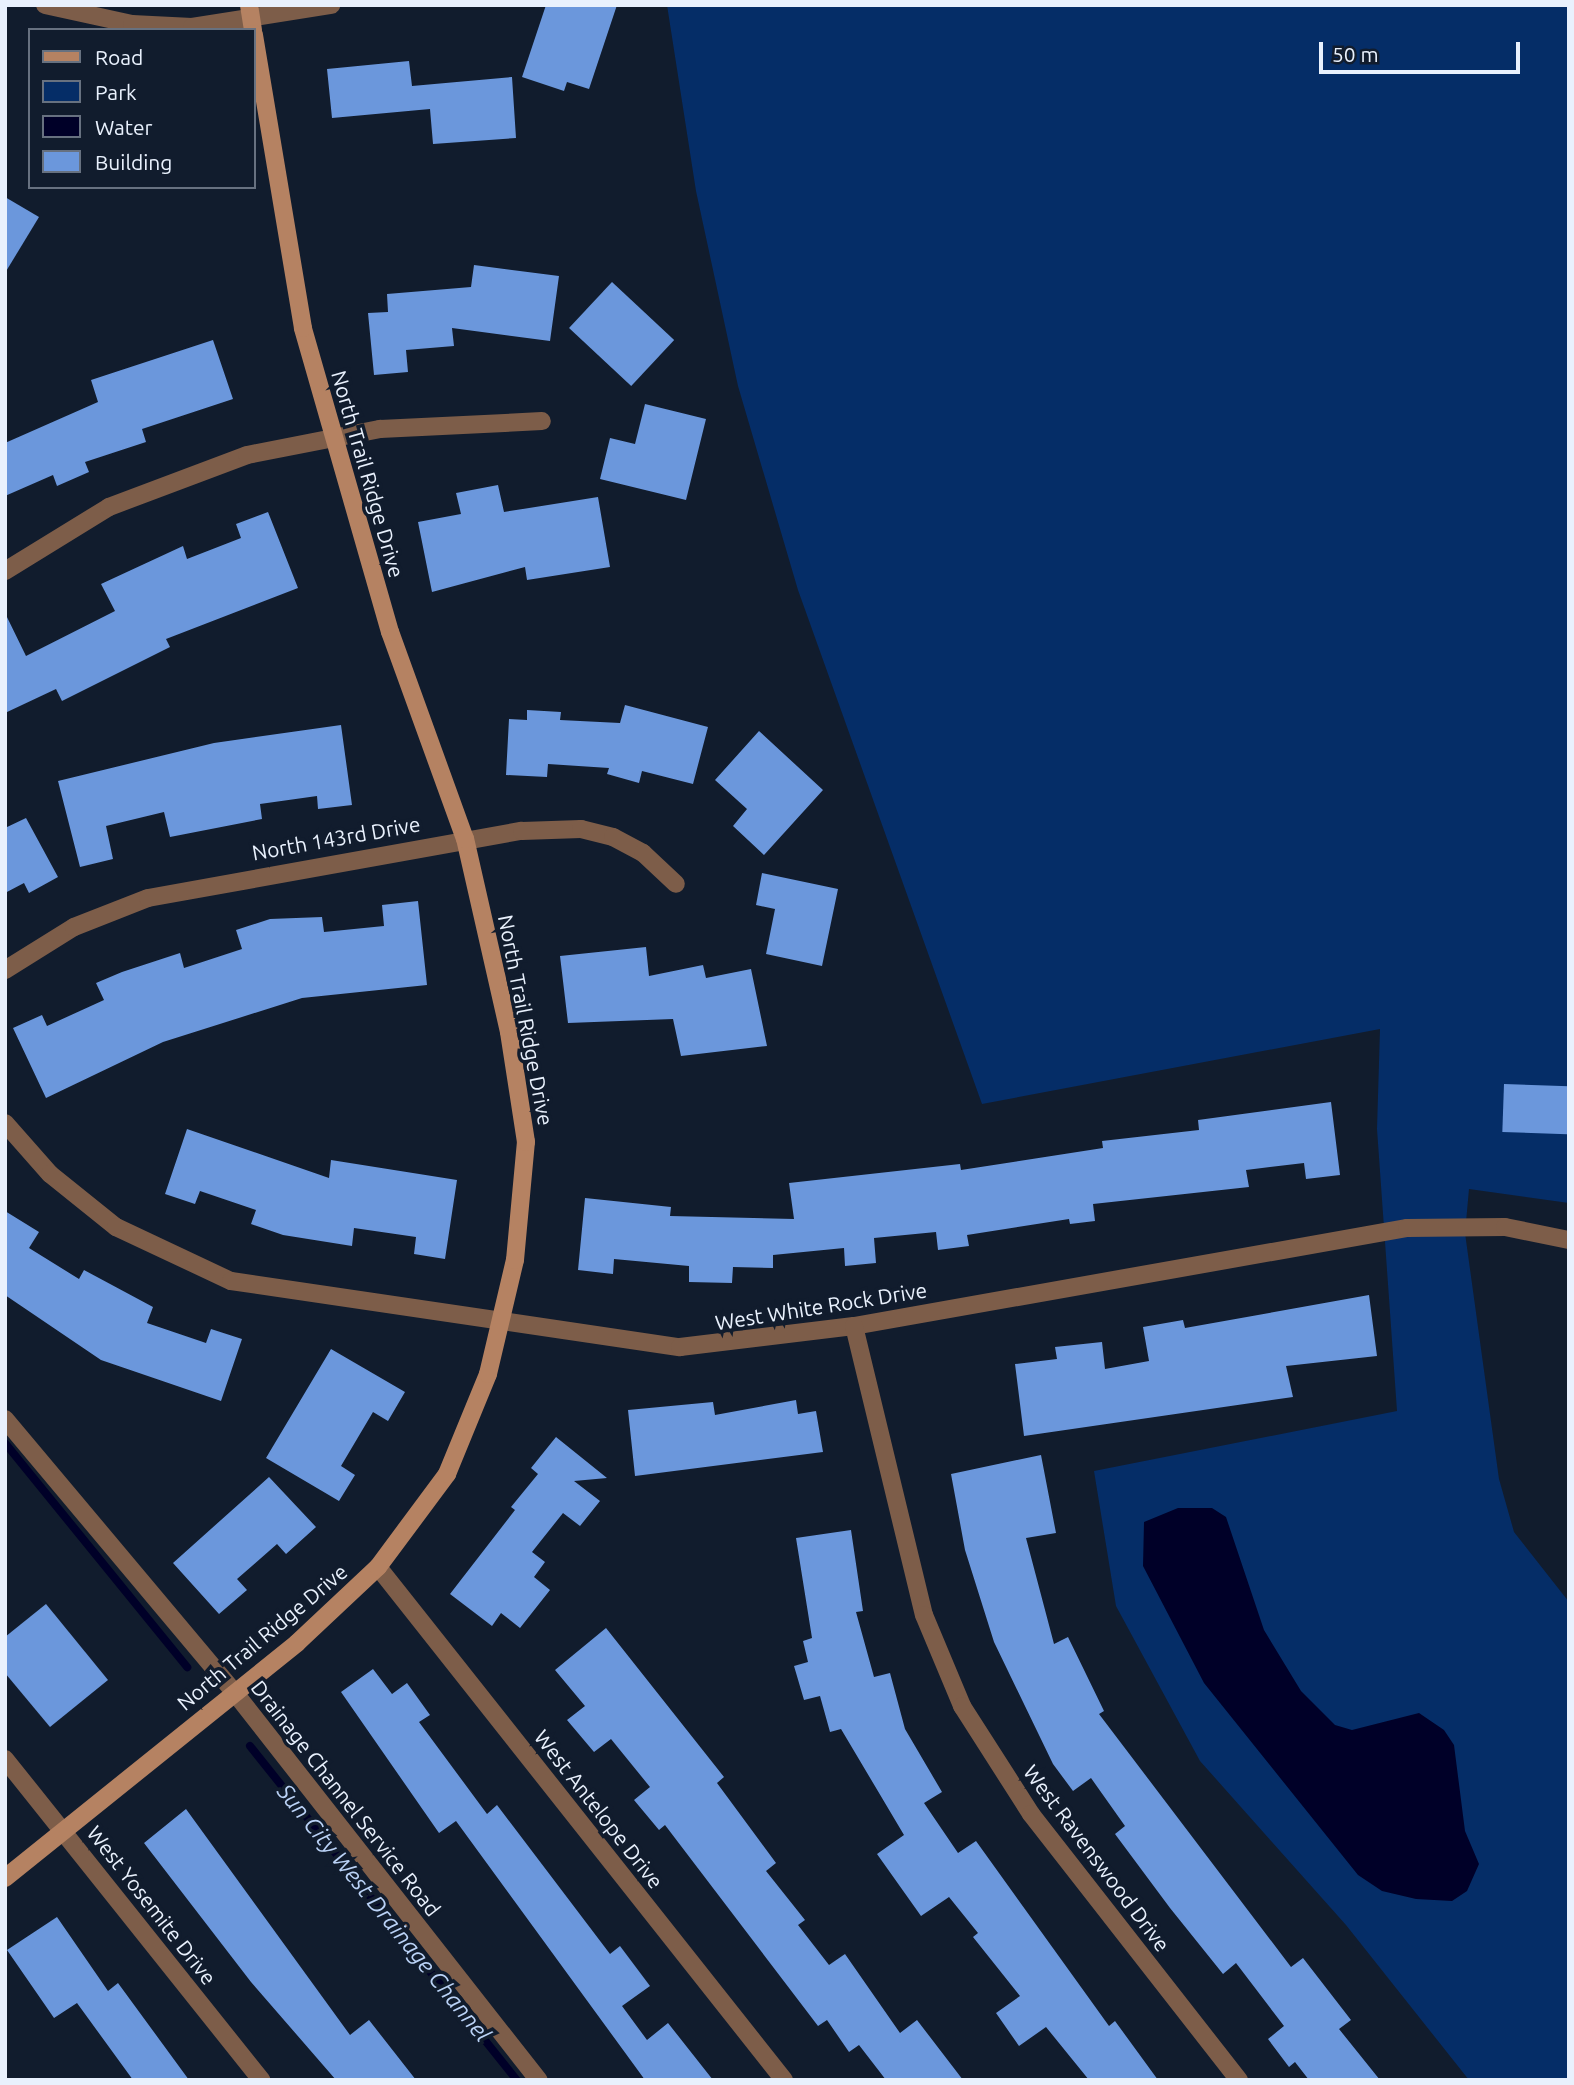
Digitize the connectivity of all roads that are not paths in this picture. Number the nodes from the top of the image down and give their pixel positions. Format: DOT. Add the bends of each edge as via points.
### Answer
graph roads {
  1 [pos="45,5"];
  2 [pos="331,5"];
  3 [pos="252,21"];
  4 [pos="256,45"];
  5 [pos="542,421"];
  6 [pos="333,440"];
  7 [pos="5,571"];
  8 [pos="465,839"];
  9 [pos="676,884"];
  10 [pos="5,970"];
  11 [pos="5,1124"];
  12 [pos="1569,1240"];
  13 [pos="503,1323"];
  14 [pos="854,1326"];
  15 [pos="5,1419"];
  16 [pos="378,1567"];
  17 [pos="231,1695"];
  18 [pos="5,1759"];
  19 [pos="65,1832"];
  20 [pos="5,1878"];
  21 [pos="261,2080"];
  22 [pos="538,2080"];
  23 [pos="785,2080"];
  24 [pos="1238,2080"];
  1 -- 3 [label="street" via="132,24"];
  2 -- 3 [label="street"];
  4 -- 6 [label="street, North Trail Ridge Drive" via="296,289"];
  5 -- 6 [label="street" via="380,429"];
  6 -- 7 [label="street" via="247,455 109,507"];
  6 -- 8 [label="street, North Trail Ridge Drive" via="390,632"];
  8 -- 9 [label="street, North 143rd Drive" via="581,829 643,853"];
  8 -- 10 [label="street, North 143rd Drive" via="148,898 74,927"];
  8 -- 13 [label="street, North Trail Ridge Drive" via="509,1032 526,1142"];
  11 -- 13 [label="street, West White Rock Drive" via="82,1203 192,1266 298,1295"];
  12 -- 14 [label="street, West White Rock Drive" via="1505,1227 1408,1228"];
  13 -- 14 [label="street, West White Rock Drive" via="680,1347"];
  13 -- 16 [label="street, North Trail Ridge Drive" via="447,1474"];
  14 -- 24 [label="street, West Ravenswood Drive" via="924,1615 962,1706 1031,1814"];
  15 -- 17 [label="street, Drainage Channel Service Road"];
  16 -- 17 [label="street, North Trail Ridge Drive"];
  16 -- 23 [label="street, West Antelope Drive"];
  17 -- 19 [label="street, North Trail Ridge Drive"];
  17 -- 22 [label="street, Drainage Channel Service Road"];
  18 -- 19 [label="street, West Yosemite Drive"];
  19 -- 20 [label="street, North Trail Ridge Drive"];
  19 -- 21 [label="street, West Yosemite Drive"];
}
